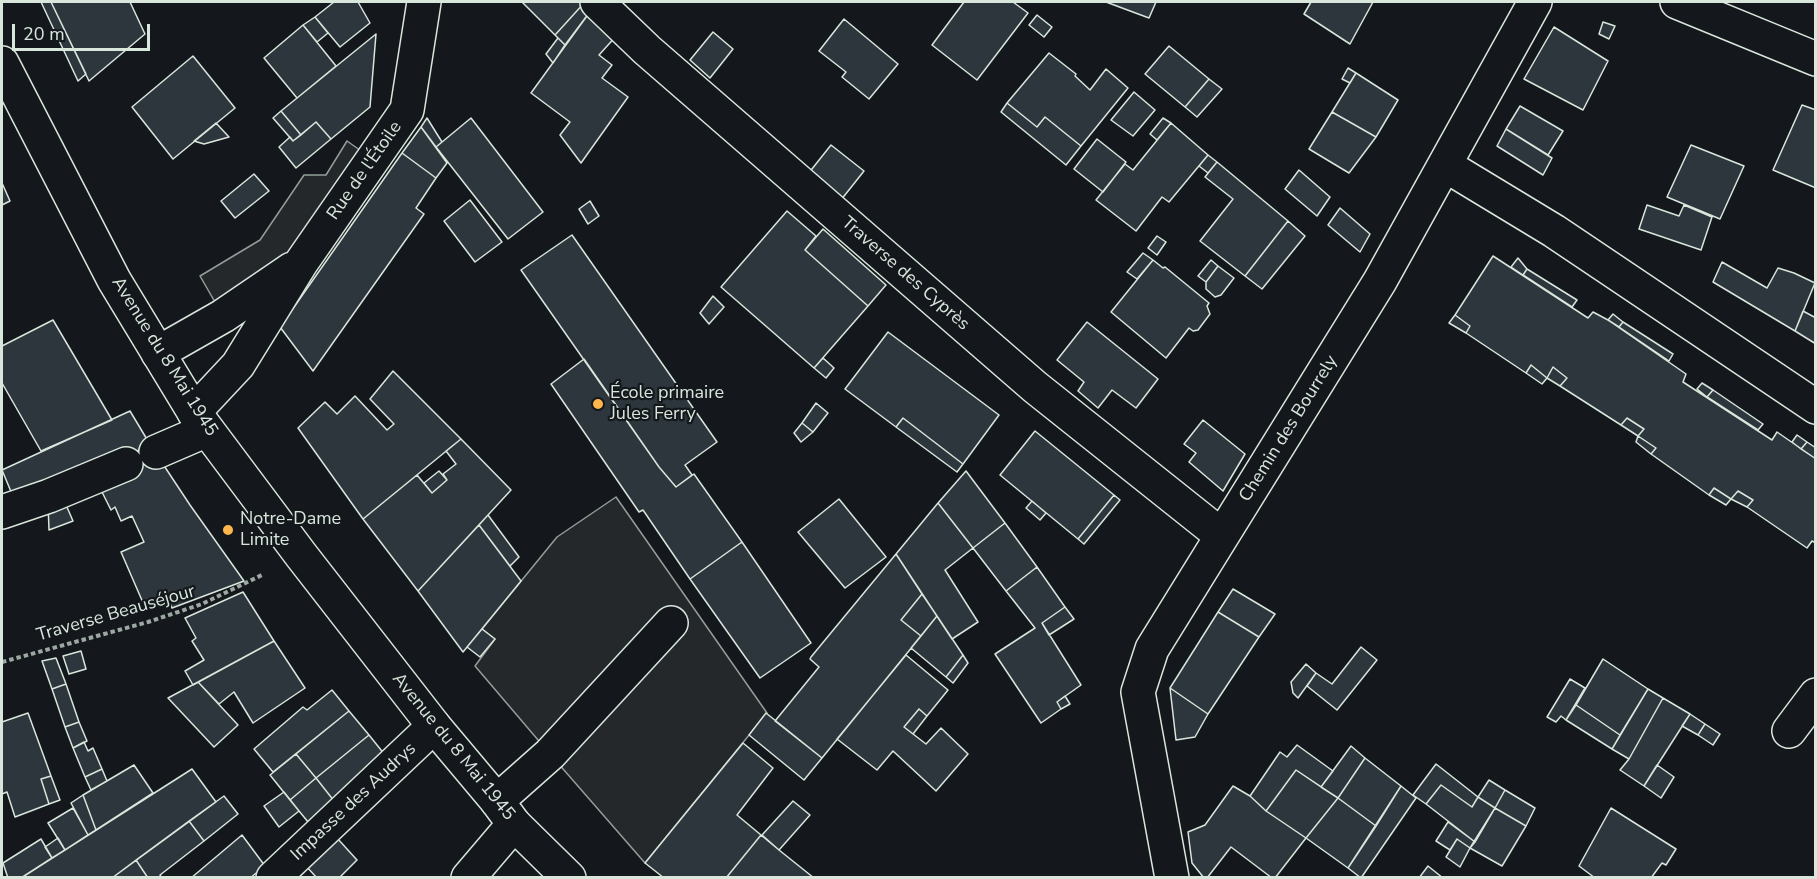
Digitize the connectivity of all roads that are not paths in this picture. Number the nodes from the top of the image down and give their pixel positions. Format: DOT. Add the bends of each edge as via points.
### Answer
graph roads {
  1 [pos="424,2"];
  2 [pos="597,2"];
  3 [pos="1535,2"];
  4 [pos="1677,2"];
  5 [pos="1815,59"];
  6 [pos="2,63"];
  7 [pos="1445,165"];
  8 [pos="301,263"];
  9 [pos="158,353"];
  10 [pos="1815,407"];
  11 [pos="200,421"];
  12 [pos="2,512"];
  13 [pos="1222,536"];
  14 [pos="670,623"];
  15 [pos="1815,695"];
  16 [pos="434,726"];
  17 [pos="1789,731"];
  18 [pos="506,812"];
  19 [pos="273,878"];
  20 [pos="468,878"];
  21 [pos="569,878"];
  22 [pos="1173,878"];
  1 -- 8 [label="street, Rue de l'Étoile" via="407,110"];
  2 -- 13 [label="street, Traverse des Cyprès" via="647,50 1035,387"];
  3 -- 7 [label="street, Chemin des Bourrely"];
  4 -- 5 [label="street"];
  6 -- 9 [label="street, Avenue du 8 Mai 1945" via="114,280"];
  7 -- 10 [label="street" via="1554,231"];
  7 -- 13 [label="street, Chemin des Bourrely" via="1380,281"];
  8 -- 9 [label="street, Rue de l'Étoile" via="223,316"];
  8 -- 11 [label="street, Rue de l'Étoile"];
  9 -- 11 [label="street, Avenue du 8 Mai 1945"];
  11 -- 12 [label="street" via="141,458"];
  11 -- 16 [label="street, Avenue du 8 Mai 1945"];
  13 -- 22 [label="street, Chemin des Bourrely" via="1152,649 1138,692"];
  14 -- 18 [label="street" via="550,754"];
  15 -- 17 [label="street"];
  16 -- 18 [label="street, Avenue du 8 Mai 1945"];
  16 -- 19 [label="street, Impasse des Audrys"];
  18 -- 20 [label="street"];
  18 -- 21 [label="street, Avenue du 8 Mai 1945"];
}
